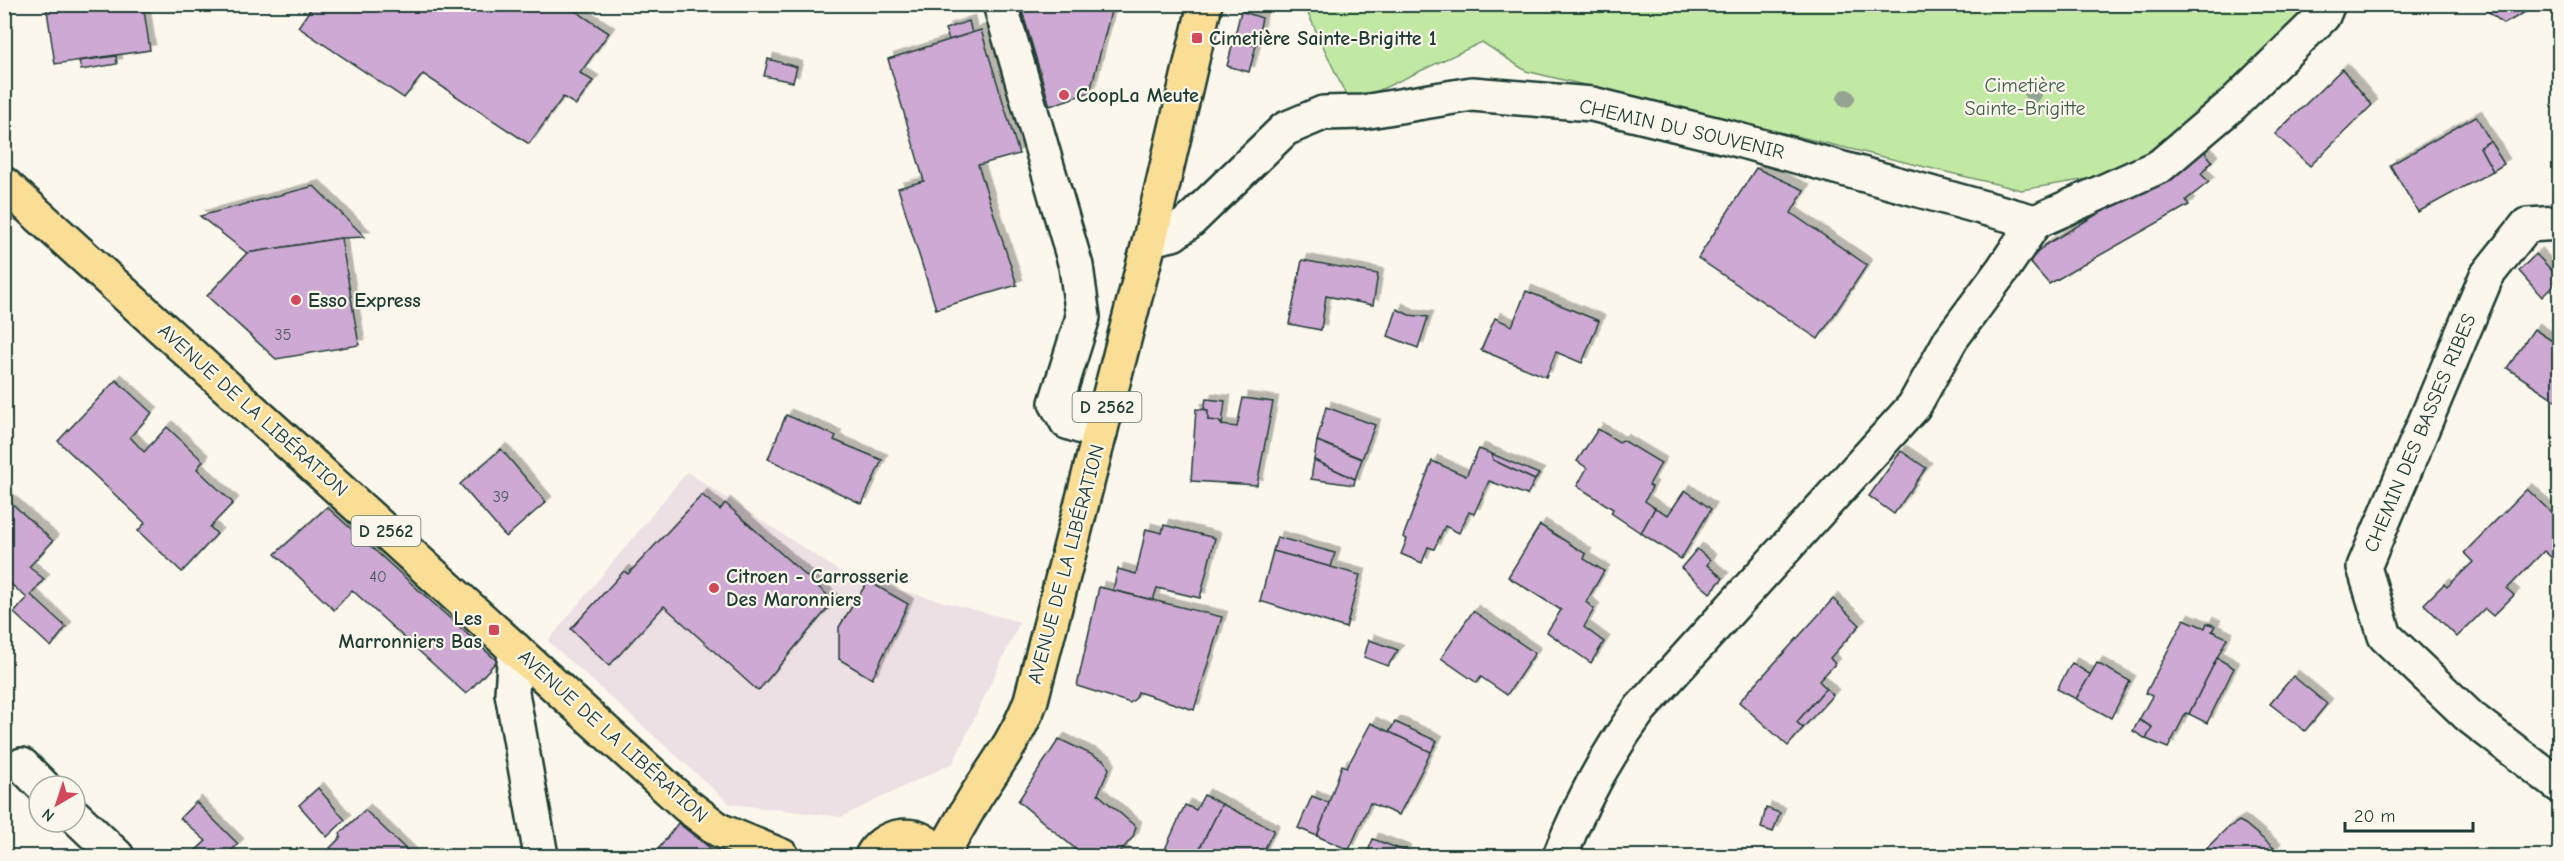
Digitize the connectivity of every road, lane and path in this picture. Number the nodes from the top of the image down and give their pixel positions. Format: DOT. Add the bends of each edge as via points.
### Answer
graph roads {
  1 [pos="1000,4"];
  2 [pos="1205,4"];
  3 [pos="2328,4"];
  4 [pos="4,184"];
  5 [pos="2035,222"];
  6 [pos="2559,223"];
  7 [pos="1150,238"];
  8 [pos="1100,433"];
  9 [pos="515,649"];
  10 [pos="2559,786"];
  11 [pos="976,797"];
  12 [pos="87,827"];
  13 [pos="910,836"];
  14 [pos="864,855"];
  15 [pos="117,856"];
  16 [pos="542,856"];
  17 [pos="782,856"];
  18 [pos="939,856"];
  19 [pos="1560,856"];
  1 -- 8 [label="street" via="1076,266 1083,317 1056,403 1067,422"];
  2 -- 7 [label="main road, AVENUE DE LA LIBÉRATION / D 2562"];
  3 -- 5 [label="street" via="2323,16 2233,104 2160,166"];
  4 -- 9 [label="main road, AVENUE DE LA LIBÉRATION / D 2562"];
  5 -- 7 [label="street, CHEMIN DU SOUVENIR" via="1592,104 1472,94 1363,112 1323,113 1285,129 1190,221 1173,234"];
  5 -- 19 [label="street" via="1951,339 1914,406 1640,710 1610,753"];
  6 -- 10 [label="street, CHEMIN DES BASSES RIBES" via="2527,225 2487,275 2364,567 2385,636 2470,717"];
  7 -- 8 [label="main road, AVENUE DE LA LIBÉRATION / D 2562"];
  8 -- 11 [label="main road, AVENUE DE LA LIBÉRATION / D 2562" via="1031,700 1021,728"];
  9 -- 16 [label="street" via="512,693"];
  9 -- 17 [label="main road, AVENUE DE LA LIBÉRATION / D 2562" via="686,805 719,830"];
  11 -- 13 [label="main road, AVENUE DE LA LIBÉRATION / D 2562"];
  11 -- 18 [label="main road, AVENUE DE LA LIBÉRATION / D 2562"];
  12 -- 15 [label="street"];
  13 -- 14 [label="main road, AVENUE DE LA LIBÉRATION" via="896,836"];
  13 -- 18 [label="main road" via="928,844"];
}
